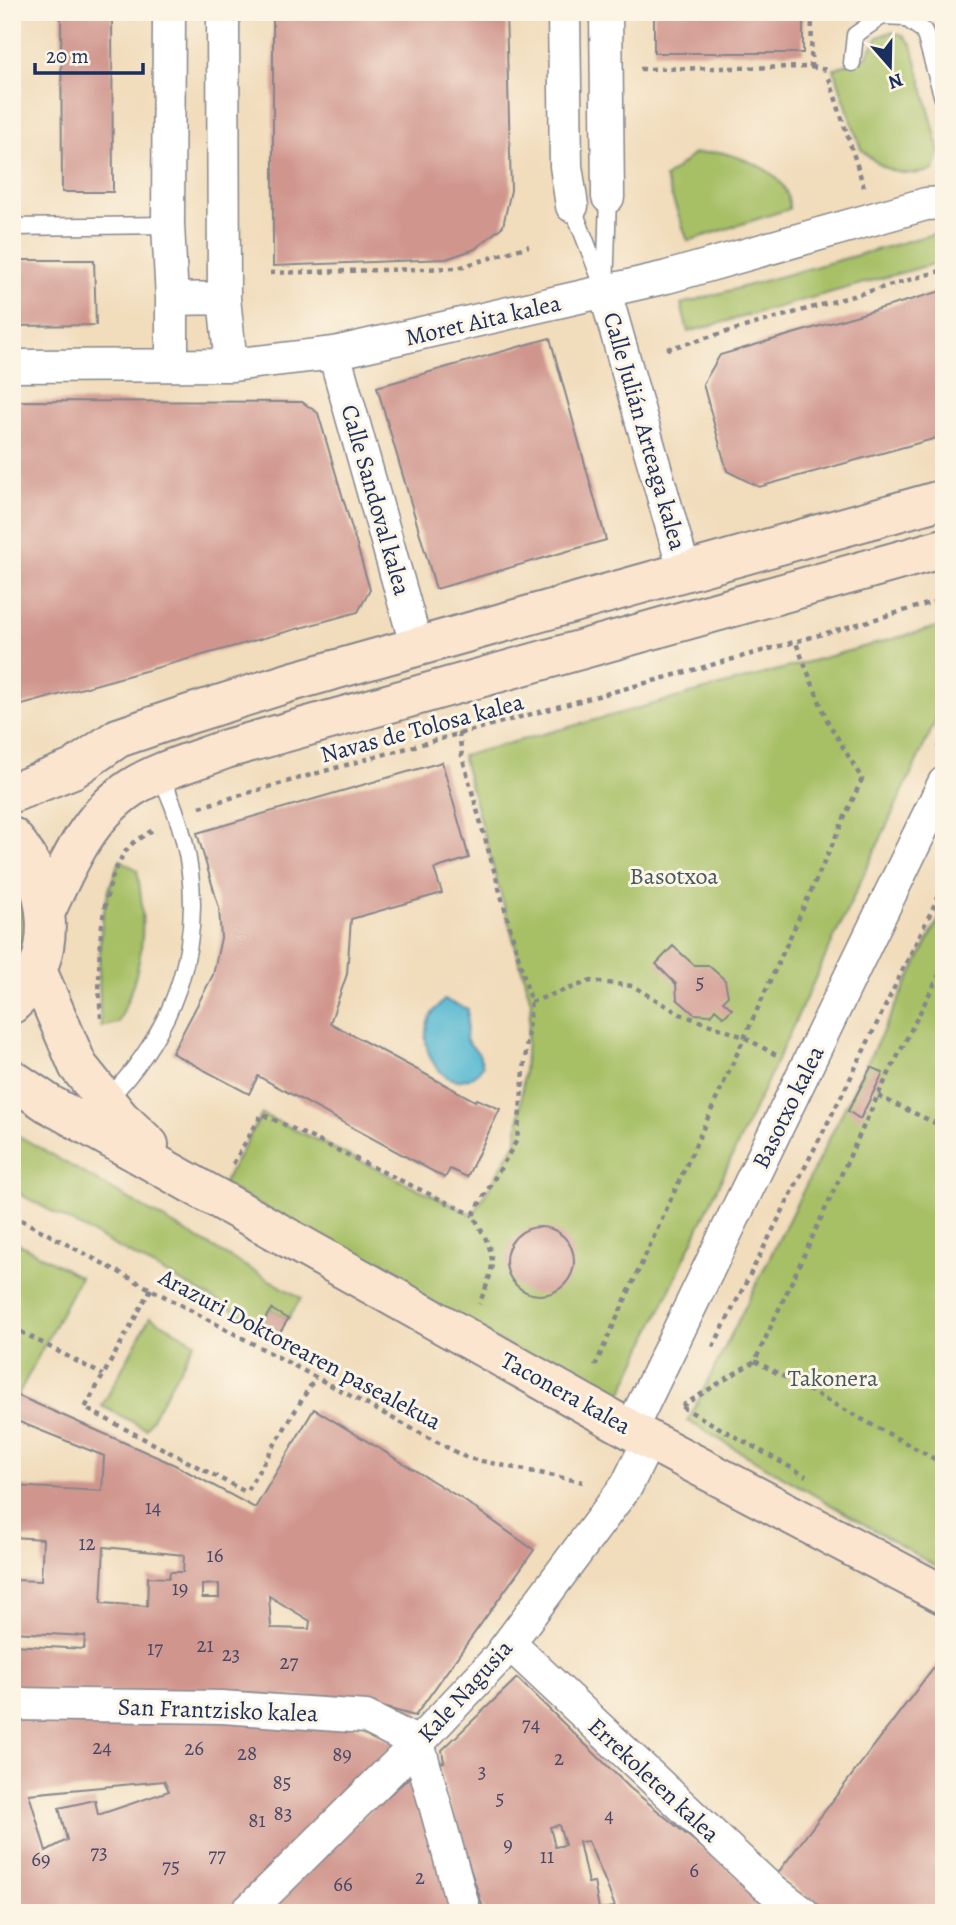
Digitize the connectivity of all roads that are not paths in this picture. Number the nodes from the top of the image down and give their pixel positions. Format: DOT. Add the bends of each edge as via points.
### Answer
graph roads {
  1 [pos="169,12"];
  2 [pos="223,12"];
  3 [pos="564,12"];
  4 [pos="606,12"];
  5 [pos="852,63"];
  6 [pos="944,102"];
  7 [pos="608,197"];
  8 [pos="944,204"];
  9 [pos="572,206"];
  10 [pos="168,225"];
  11 [pos="12,227"];
  12 [pos="605,292"];
  13 [pos="224,298"];
  14 [pos="172,299"];
  15 [pos="334,353"];
  16 [pos="172,365"];
  17 [pos="231,365"];
  18 [pos="12,366"];
  19 [pos="944,499"];
  20 [pos="944,548"];
  21 [pos="684,570"];
  22 [pos="417,648"];
  23 [pos="160,775"];
  24 [pos="944,783"];
  25 [pos="12,793"];
  26 [pos="13,836"];
  27 [pos="47,911"];
  28 [pos="37,970"];
  29 [pos="12,1004"];
  30 [pos="12,1079"];
  31 [pos="106,1101"];
  32 [pos="207,1175"];
  33 [pos="640,1435"];
  34 [pos="944,1595"];
  35 [pos="509,1643"];
  36 [pos="12,1704"];
  37 [pos="418,1743"];
  38 [pos="246,1913"];
  39 [pos="466,1913"];
  40 [pos="803,1913"];
  1 -- 10 [label="street"];
  2 -- 13 [label="street"];
  3 -- 9 [label="street, Calle Julián Arteaga kalea" via="566,166"];
  4 -- 7 [label="street, Calle Julián Arteaga kalea"];
  5 -- 6 [label="lane" via="855,35 882,16 904,17 924,31"];
  7 -- 12 [label="lane, Calle Julián Arteaga kalea"];
  8 -- 12 [label="street, Moret Aita kalea" via="926,204"];
  9 -- 12 [label="lane, Calle Julián Arteaga kalea"];
  10 -- 11 [label="lane"];
  10 -- 14 [label="street"];
  12 -- 15 [label="street, Moret Aita kalea"];
  12 -- 21 [label="street, Calle Julián Arteaga kalea"];
  13 -- 14 [label="street"];
  13 -- 17 [label="street"];
  14 -- 16 [label="street"];
  15 -- 17 [label="street, Moret Aita kalea"];
  15 -- 22 [label="street, Calle Sandoval kalea"];
  16 -- 17 [label="street, Moret Aita kalea"];
  16 -- 18 [label="street, Moret Aita kalea"];
  19 -- 21 [label="street"];
  20 -- 23 [label="street, Navas de Tolosa kalea" via="226,749"];
  21 -- 22 [label="street"];
  22 -- 25 [label="street" via="291,682 118,738 73,769"];
  23 -- 27 [label="street, Navas de Tolosa kalea" via="131,789 101,815 74,850"];
  23 -- 31 [label="lane" via="178,814 192,884 191,933 182,980 152,1046"];
  24 -- 33 [label="street, Basotxo kalea"];
  26 -- 27 [label="street" via="37,872"];
  27 -- 28 [label="street"];
  28 -- 29 [label="street"];
  28 -- 31 [label="street, Taconera kalea" via="78,1066"];
  30 -- 32 [label="street, Taconera kalea" via="49,1104"];
  31 -- 32 [label="street, Taconera kalea"];
  32 -- 33 [label="street, Taconera kalea"];
  33 -- 34 [label="street, Taconera kalea"];
  33 -- 35 [label="street, Kale Nagusia" via="627,1485"];
  35 -- 37 [label="street, Kale Nagusia"];
  35 -- 40 [label="street, Errekoleten kalea" via="765,1884"];
  36 -- 37 [label="street, San Frantzisko kalea" via="222,1707 366,1717"];
  37 -- 38 [label="street, Kale Nagusia"];
  37 -- 39 [label="street"];
}
